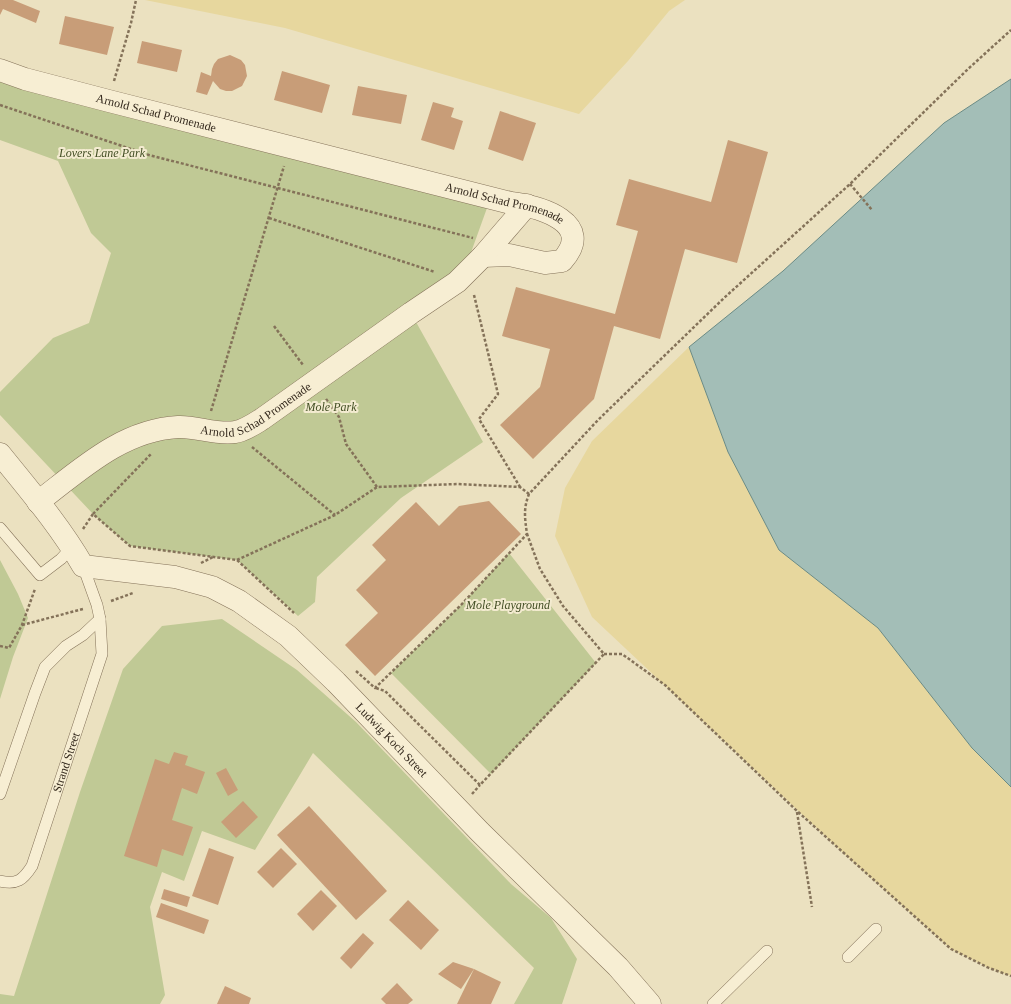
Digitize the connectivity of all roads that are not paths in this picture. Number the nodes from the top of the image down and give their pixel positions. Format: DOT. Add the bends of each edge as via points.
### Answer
graph roads {
  1 [pos="0,70"];
  2 [pos="527,205"];
  3 [pos="480,247"];
  4 [pos="0,454"];
  5 [pos="38,502"];
  6 [pos="0,528"];
  7 [pos="72,546"];
  8 [pos="83,566"];
  9 [pos="100,619"];
  10 [pos="0,794"];
  11 [pos="0,881"];
  12 [pos="876,929"];
  13 [pos="767,951"];
  14 [pos="848,957"];
  15 [pos="650,1004"];
  16 [pos="714,1004"];
  1 -- 2 [label="street, Arnold Schad Promenade" via="109,101"];
  2 -- 3 [label="street"];
  2 -- 3 [label="street, Arnold Schad Promenade" via="568,224 573,240 572,247 562,262 545,263"];
  3 -- 5 [label="street, Arnold Schad Promenade" via="458,282 251,426 236,432 178,427 135,437 104,452"];
  4 -- 5 [label="street, Strand Street"];
  5 -- 7 [label="street, Strand Street"];
  6 -- 7 [label="lane" via="40,575 61,559"];
  7 -- 8 [label="street, Strand Street"];
  8 -- 9 [label="lane, Strand Street"];
  8 -- 15 [label="street, Ludwig Koch Street" via="175,577 212,587 239,601 288,636 336,682 480,832 618,967"];
  9 -- 10 [label="lane" via="66,646 46,667"];
  9 -- 11 [label="lane, Strand Street" via="102,654 32,866 26,875 16,882"];
  12 -- 14 [label="lane"];
  13 -- 16 [label="lane"];
}
